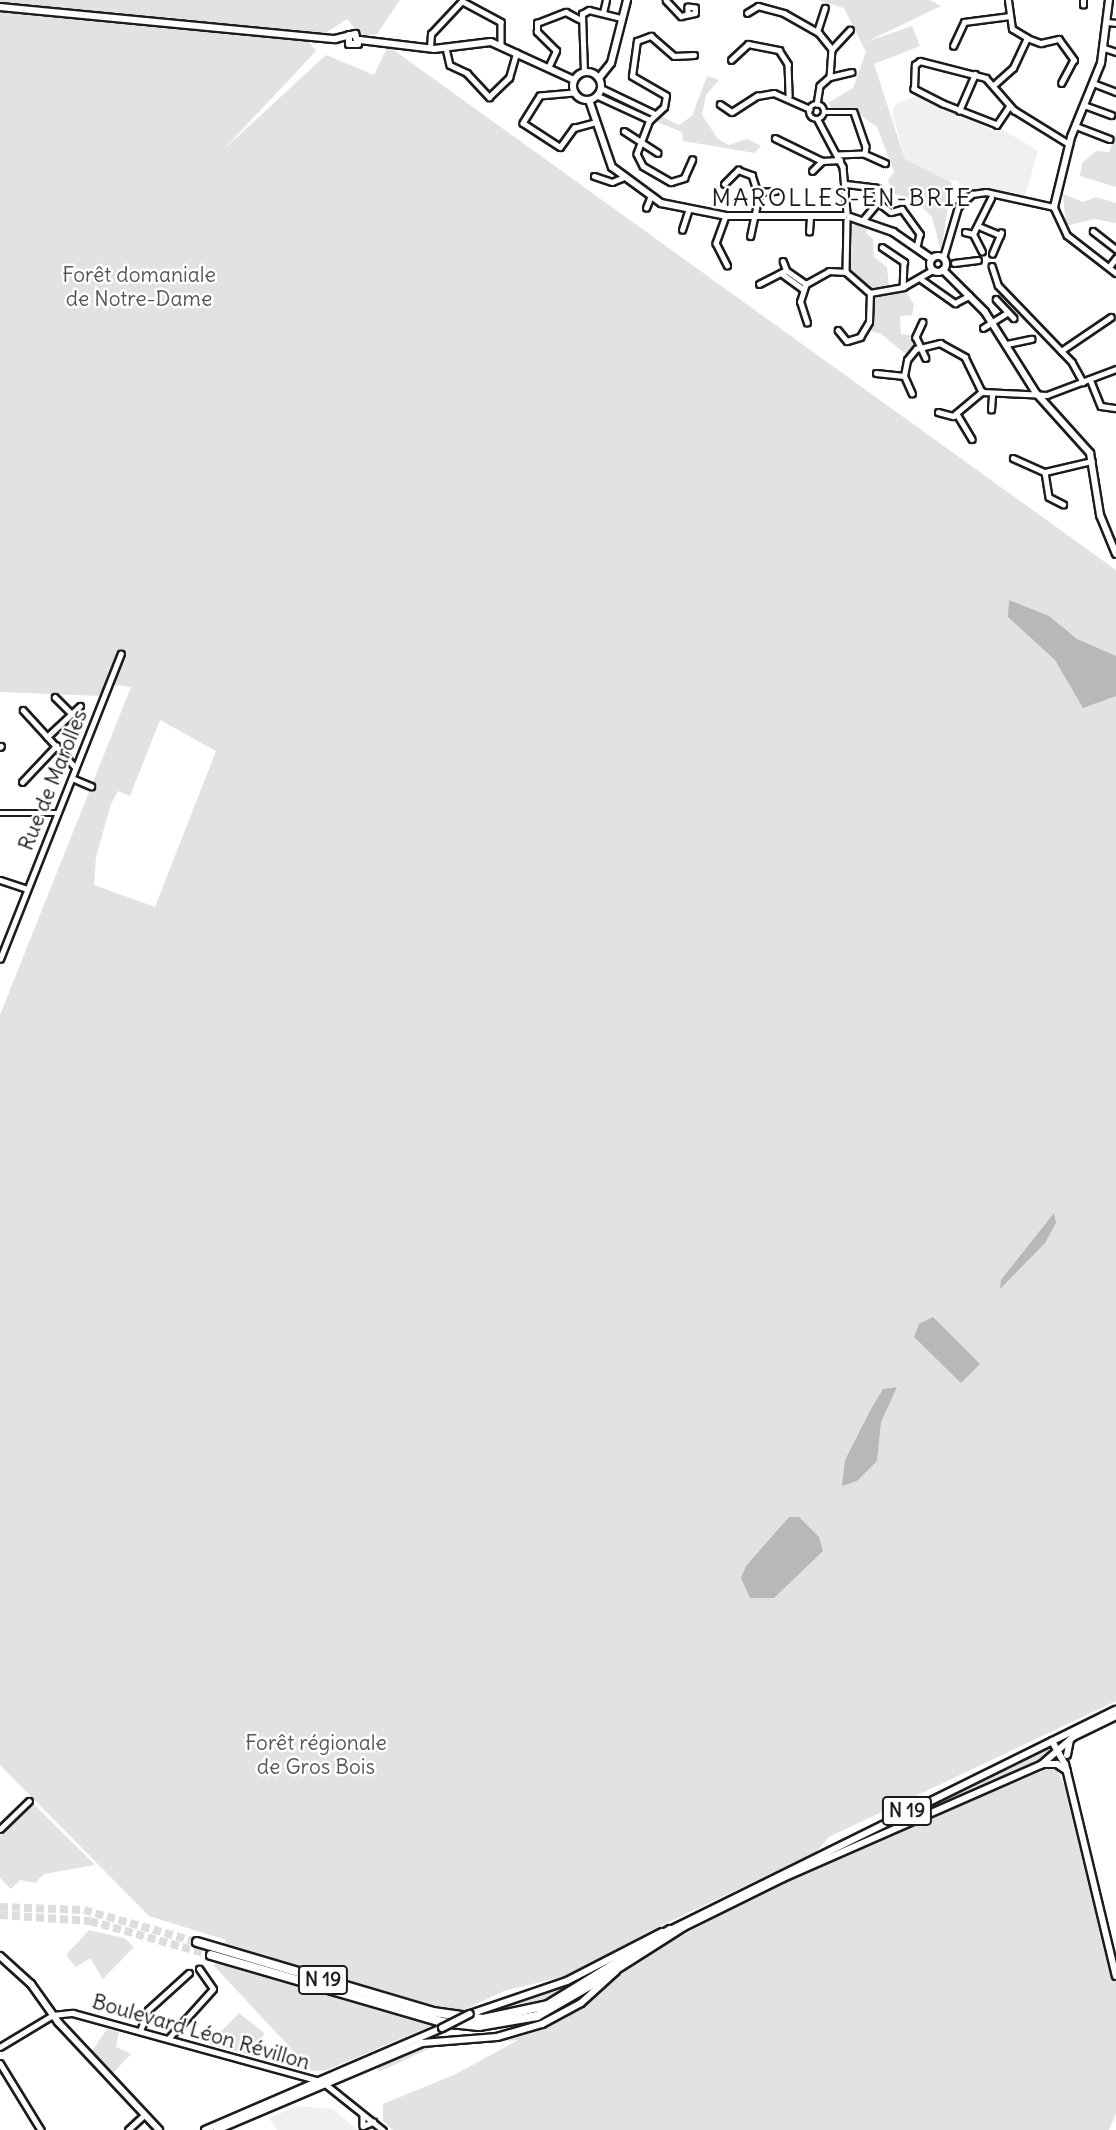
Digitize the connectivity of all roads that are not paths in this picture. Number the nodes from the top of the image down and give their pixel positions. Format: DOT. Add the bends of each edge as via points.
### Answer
graph roads {
  1 [pos="606,0"];
  2 [pos="627,0"];
  3 [pos="666,0"];
  4 [pos="1008,0"];
  5 [pos="1109,0"];
  6 [pos="0,6"];
  7 [pos="825,8"];
  8 [pos="603,13"];
  9 [pos="747,13"];
  10 [pos="688,14"];
  11 [pos="1010,16"];
  12 [pos="620,18"];
  13 [pos="579,19"];
  14 [pos="1107,22"];
  15 [pos="1116,23"];
  16 [pos="850,30"];
  17 [pos="817,32"];
  18 [pos="349,35"];
  19 [pos="1027,38"];
  20 [pos="335,39"];
  21 [pos="360,40"];
  22 [pos="349,44"];
  23 [pos="501,45"];
  24 [pos="953,46"];
  25 [pos="446,48"];
  26 [pos="1104,48"];
  27 [pos="430,49"];
  28 [pos="832,49"];
  29 [pos="516,52"];
  30 [pos="1116,52"];
  31 [pos="694,55"];
  32 [pos="731,60"];
  33 [pos="548,68"];
  34 [pos="584,72"];
  35 [pos="851,72"];
  36 [pos="975,74"];
  37 [pos="830,77"];
  38 [pos="599,78"];
  39 [pos="574,80"];
  40 [pos="1062,83"];
  41 [pos="1093,83"];
  42 [pos="995,84"];
  43 [pos="601,88"];
  44 [pos="1116,92"];
  45 [pos="574,93"];
  46 [pos="598,96"];
  47 [pos="789,96"];
  48 [pos="589,100"];
  49 [pos="720,104"];
  50 [pos="817,104"];
  51 [pos="1084,105"];
  52 [pos="1010,106"];
  53 [pos="810,109"];
  54 [pos="825,111"];
  55 [pos="959,111"];
  56 [pos="653,113"];
  57 [pos="1111,115"];
  58 [pos="650,120"];
  59 [pos="818,120"];
  60 [pos="593,122"];
  61 [pos="1076,126"];
  62 [pos="624,131"];
  63 [pos="775,138"];
  64 [pos="1110,139"];
  65 [pos="642,140"];
  66 [pos="1069,144"];
  67 [pos="659,153"];
  68 [pos="865,153"];
  69 [pos="839,158"];
  70 [pos="692,160"];
  71 [pos="822,161"];
  72 [pos="885,163"];
  73 [pos="812,171"];
  74 [pos="594,176"];
  75 [pos="622,178"];
  76 [pos="724,184"];
  77 [pos="846,184"];
  78 [pos="775,191"];
  79 [pos="758,192"];
  80 [pos="650,198"];
  81 [pos="991,198"];
  82 [pos="878,202"];
  83 [pos="1054,207"];
  84 [pos="646,208"];
  85 [pos="688,211"];
  86 [pos="810,214"];
  87 [pos="726,216"];
  88 [pos="756,216"];
  89 [pos="847,216"];
  90 [pos="863,220"];
  91 [pos="981,227"];
  92 [pos="682,230"];
  93 [pos="1093,231"];
  94 [pos="809,232"];
  95 [pos="965,232"];
  96 [pos="973,234"];
  97 [pos="751,236"];
  98 [pos="882,247"];
  99 [pos="917,247"];
  100 [pos="1116,249"];
  101 [pos="982,252"];
  102 [pos="992,254"];
  103 [pos="943,258"];
  104 [pos="1116,258"];
  105 [pos="932,259"];
  106 [pos="978,260"];
  107 [pos="783,262"];
  108 [pos="954,264"];
  109 [pos="727,265"];
  110 [pos="992,266"];
  111 [pos="1109,267"];
  112 [pos="932,270"];
  113 [pos="943,270"];
  114 [pos="783,272"];
  115 [pos="846,272"];
  116 [pos="1116,273"];
  117 [pos="921,279"];
  118 [pos="759,284"];
  119 [pos="804,286"];
  120 [pos="903,287"];
  121 [pos="870,293"];
  122 [pos="969,296"];
  123 [pos="996,299"];
  124 [pos="985,312"];
  125 [pos="1005,314"];
  126 [pos="976,316"];
  127 [pos="1111,317"];
  128 [pos="1014,318"];
  129 [pos="923,322"];
  130 [pos="807,323"];
  131 [pos="993,325"];
  132 [pos="983,328"];
  133 [pos="838,330"];
  134 [pos="1031,339"];
  135 [pos="1007,344"];
  136 [pos="921,347"];
  137 [pos="1061,351"];
  138 [pos="926,358"];
  139 [pos="1116,369"];
  140 [pos="876,373"];
  141 [pos="904,376"];
  142 [pos="1090,379"];
  143 [pos="1083,383"];
  144 [pos="982,392"];
  145 [pos="912,394"];
  146 [pos="992,395"];
  147 [pos="1038,396"];
  148 [pos="1116,408"];
  149 [pos="991,410"];
  150 [pos="938,412"];
  151 [pos="957,414"];
  152 [pos="972,439"];
  153 [pos="1013,458"];
  154 [pos="1092,461"];
  155 [pos="1045,472"];
  156 [pos="1063,504"];
  157 [pos="1116,554"];
  158 [pos="121,654"];
  159 [pos="55,697"];
  160 [pos="80,706"];
  161 [pos="23,710"];
  162 [pos="72,714"];
  163 [pos="47,737"];
  164 [pos="56,746"];
  165 [pos="75,767"];
  166 [pos="72,778"];
  167 [pos="22,782"];
  168 [pos="91,786"];
  169 [pos="0,813"];
  170 [pos="58,813"];
  171 [pos="0,880"];
  172 [pos="27,889"];
  173 [pos="0,959"];
  174 [pos="1116,1710"];
  175 [pos="1116,1716"];
  176 [pos="1055,1740"];
  177 [pos="1070,1740"];
  178 [pos="1060,1748"];
  179 [pos="1067,1755"];
  180 [pos="1041,1765"];
  181 [pos="1069,1770"];
  182 [pos="29,1801"];
  183 [pos="0,1829"];
  184 [pos="670,1930"];
  185 [pos="197,1942"];
  186 [pos="211,1955"];
  187 [pos="0,1956"];
  188 [pos="1116,1960"];
  189 [pos="199,1969"];
  190 [pos="615,1971"];
  191 [pos="189,1973"];
  192 [pos="1116,1976"];
  193 [pos="53,2015"];
  194 [pos="140,2031"];
  195 [pos="168,2039"];
  196 [pos="0,2047"];
  197 [pos="0,2063"];
  198 [pos="307,2078"];
  199 [pos="325,2085"];
  200 [pos="307,2089"];
  201 [pos="145,2115"];
  202 [pos="363,2115"];
  203 [pos="373,2122"];
  204 [pos="38,2129"];
  205 [pos="128,2130"];
  206 [pos="159,2130"];
  207 [pos="205,2130"];
  208 [pos="217,2130"];
  209 [pos="383,2130"];
  1 -- 8 [label="street"];
  2 -- 12 [label="main road"];
  3 -- 10 [label="street" via="675,14"];
  4 -- 11 [label="street"];
  5 -- 14 [label="main road"];
  6 -- 20 [label="main road"];
  7 -- 17 [label="street"];
  8 -- 12 [label="street"];
  8 -- 13 [label="street" via="589,10"];
  9 -- 17 [label="street" via="758,6 774,9"];
  11 -- 19 [label="street" via="1014,32"];
  11 -- 24 [label="street" via="962,24"];
  12 -- 38 [label="main road" via="611,62"];
  13 -- 33 [label="street" via="565,12 537,23 537,33 556,51"];
  13 -- 34 [label="street"];
  14 -- 15 [label="street"];
  14 -- 26 [label="main road"];
  16 -- 28 [label="street"];
  17 -- 28 [label="street"];
  18 -- 20 [label="main road"];
  18 -- 21 [label="main road"];
  18 -- 22 [label="main road"];
  19 -- 40 [label="street" via="1041,43 1059,39 1074,60"];
  19 -- 42 [label="street" via="1013,68"];
  20 -- 22 [label="street"];
  21 -- 22 [label="main road"];
  21 -- 27 [label="main road"];
  23 -- 25 [label="main road" via="483,41"];
  23 -- 27 [label="street" via="501,22 460,1 431,34"];
  23 -- 29 [label="main road"];
  25 -- 27 [label="main road"];
  25 -- 29 [label="street" via="450,65 467,73 489,97 509,78"];
  26 -- 30 [label="street"];
  26 -- 41 [label="main road"];
  28 -- 37 [label="street"];
  29 -- 33 [label="main road"];
  31 -- 56 [label="street" via="674,56 651,36 637,41 632,76 666,96 664,107"];
  32 -- 47 [label="street" via="748,44 779,50 788,64"];
  33 -- 39 [label="main road"];
  34 -- 38 [label="main road"];
  34 -- 39 [label="main road"];
  35 -- 37 [label="street"];
  36 -- 42 [label="street"];
  36 -- 55 [label="street"];
  36 -- 55 [label="street" via="934,64 915,65 914,89"];
  37 -- 50 [label="street" via="820,86"];
  38 -- 43 [label="main road"];
  39 -- 45 [label="main road"];
  41 -- 44 [label="street"];
  41 -- 51 [label="main road"];
  42 -- 52 [label="street"];
  43 -- 46 [label="main road"];
  43 -- 56 [label="street"];
  45 -- 48 [label="main road"];
  45 -- 60 [label="street" via="540,96 523,123 560,147 577,127"];
  46 -- 48 [label="main road"];
  46 -- 58 [label="street"];
  47 -- 49 [label="street" via="765,92 732,113"];
  47 -- 53 [label="street"];
  48 -- 60 [label="main road"];
  50 -- 53 [label="street"];
  50 -- 54 [label="street"];
  51 -- 57 [label="street"];
  51 -- 61 [label="main road"];
  52 -- 55 [label="street" via="997,125"];
  52 -- 66 [label="street"];
  53 -- 59 [label="street"];
  54 -- 59 [label="street"];
  54 -- 68 [label="street" via="854,112"];
  56 -- 58 [label="street"];
  58 -- 65 [label="street"];
  59 -- 69 [label="street"];
  60 -- 75 [label="main road" via="604,153"];
  61 -- 64 [label="street"];
  61 -- 66 [label="main road"];
  62 -- 65 [label="street"];
  63 -- 71 [label="street"];
  65 -- 67 [label="street"];
  65 -- 70 [label="street" via="638,161 671,182 684,178"];
  66 -- 83 [label="main road"];
  68 -- 69 [label="street"];
  68 -- 72 [label="street"];
  69 -- 71 [label="street"];
  69 -- 77 [label="street"];
  71 -- 73 [label="street"];
  74 -- 75 [label="street" via="612,182"];
  75 -- 80 [label="main road"];
  76 -- 79 [label="street" via="738,170 746,170"];
  77 -- 82 [label="street" via="877,188"];
  77 -- 89 [label="street"];
  78 -- 79 [label="street"];
  79 -- 88 [label="street"];
  80 -- 84 [label="street"];
  80 -- 85 [label="main road"];
  81 -- 91 [label="street"];
  82 -- 90 [label="street"];
  82 -- 99 [label="street" via="911,217 920,234"];
  83 -- 103 [label="street" via="986,192 972,194 957,210"];
  83 -- 111 [label="street" via="1067,235"];
  85 -- 87 [label="main road"];
  85 -- 92 [label="street"];
  86 -- 88 [label="main road"];
  86 -- 89 [label="main road"];
  86 -- 94 [label="street"];
  87 -- 88 [label="main road"];
  87 -- 109 [label="street" via="716,243"];
  88 -- 97 [label="street"];
  89 -- 90 [label="main road"];
  89 -- 115 [label="street"];
  90 -- 99 [label="main road"];
  91 -- 96 [label="street"];
  91 -- 102 [label="street" via="1001,234"];
  93 -- 100 [label="street"];
  95 -- 96 [label="street"];
  96 -- 101 [label="street"];
  98 -- 120 [label="street" via="904,262"];
  99 -- 105 [label="main road"];
  103 -- 105 [label="main road"];
  103 -- 113 [label="main road"];
  104 -- 111 [label="street"];
  105 -- 112 [label="main road"];
  106 -- 108 [label="street"];
  107 -- 114 [label="street"];
  110 -- 137 [label="street" via="999,285"];
  111 -- 116 [label="street"];
  112 -- 113 [label="main road"];
  112 -- 117 [label="street"];
  113 -- 122 [label="main road"];
  114 -- 118 [label="street"];
  114 -- 119 [label="street"];
  115 -- 119 [label="street" via="829,271"];
  115 -- 121 [label="street"];
  117 -- 120 [label="street"];
  117 -- 122 [label="street" via="955,303"];
  119 -- 130 [label="street" via="800,302"];
  120 -- 121 [label="street"];
  121 -- 133 [label="street" via="869,322 860,337 847,341"];
  122 -- 124 [label="main road"];
  123 -- 125 [label="street"];
  124 -- 126 [label="street"];
  124 -- 131 [label="main road"];
  125 -- 128 [label="street"];
  125 -- 131 [label="street"];
  127 -- 137 [label="street"];
  129 -- 136 [label="street" via="916,337"];
  131 -- 132 [label="street"];
  131 -- 135 [label="main road"];
  134 -- 135 [label="street"];
  135 -- 147 [label="main road"];
  136 -- 138 [label="street"];
  136 -- 141 [label="street" via="907,360"];
  136 -- 144 [label="street" via="940,342 957,351 972,366"];
  137 -- 143 [label="street"];
  139 -- 142 [label="street"];
  140 -- 141 [label="street"];
  141 -- 145 [label="street"];
  142 -- 143 [label="street"];
  142 -- 148 [label="street" via="1101,406"];
  143 -- 147 [label="street"];
  144 -- 146 [label="street"];
  144 -- 151 [label="street"];
  146 -- 147 [label="street"];
  146 -- 149 [label="street"];
  147 -- 154 [label="main road"];
  150 -- 151 [label="street"];
  151 -- 152 [label="street"];
  153 -- 155 [label="street"];
  154 -- 155 [label="street"];
  154 -- 157 [label="main road" via="1100,515"];
  155 -- 156 [label="street" via="1049,497"];
  158 -- 165 [label="street, Rue de Marolles"];
  159 -- 162 [label="street"];
  160 -- 162 [label="street"];
  161 -- 163 [label="street"];
  162 -- 163 [label="street"];
  163 -- 164 [label="street"];
  164 -- 165 [label="street"];
  164 -- 167 [label="street"];
  165 -- 166 [label="street, Rue de Marolles"];
  166 -- 168 [label="street"];
  166 -- 170 [label="street, Rue de Marolles"];
  169 -- 170 [label="street"];
  170 -- 172 [label="street, Rue de Marolles"];
  171 -- 172 [label="street"];
  172 -- 173 [label="street, Rue de Marolles"];
  174 -- 176 [label="main road, N 19"];
  175 -- 177 [label="main road, N 19"];
  176 -- 178 [label="main road"];
  176 -- 184 [label="main road, N 19"];
  177 -- 178 [label="main road, N 19"];
  177 -- 179 [label="main road"];
  178 -- 179 [label="main road"];
  178 -- 180 [label="main road, N 19"];
  178 -- 181 [label="main road"];
  179 -- 181 [label="main road"];
  180 -- 181 [label="main road" via="1057,1763"];
  180 -- 190 [label="main road, N 19" via="764,1887 684,1927"];
  181 -- 188 [label="main road"];
  181 -- 192 [label="main road"];
  182 -- 183 [label="street"];
  184 -- 185 [label="highway, N 19" via="548,2005 482,2019 422,2009"];
  184 -- 199 [label="main road, bridge" via="567,1981 470,2014"];
  186 -- 190 [label="highway, N 19" via="440,2022 480,2026 550,2011"];
  187 -- 193 [label="main road" via="31,1984"];
  189 -- 195 [label="street" via="212,1989"];
  190 -- 199 [label="main road" via="581,2003 542,2024 497,2037 432,2040"];
  191 -- 194 [label="street" via="148,2010"];
  193 -- 194 [label="street, Boulevard Léon Révillon" via="70,2012"];
  193 -- 196 [label="street"];
  193 -- 201 [label="main road"];
  194 -- 195 [label="street, Boulevard Léon Révillon"];
  195 -- 198 [label="street, Boulevard Léon Révillon"];
  197 -- 204 [label="street"];
  198 -- 199 [label="street, Boulevard Léon Révillon"];
  198 -- 200 [label="main road"];
  199 -- 200 [label="main road"];
  199 -- 202 [label="street"];
  199 -- 208 [label="main road"];
  200 -- 207 [label="main road"];
  201 -- 205 [label="street"];
  201 -- 206 [label="main road"];
  202 -- 203 [label="street"];
  202 -- 203 [label="street" via="363,2126"];
  203 -- 209 [label="street"];
}
